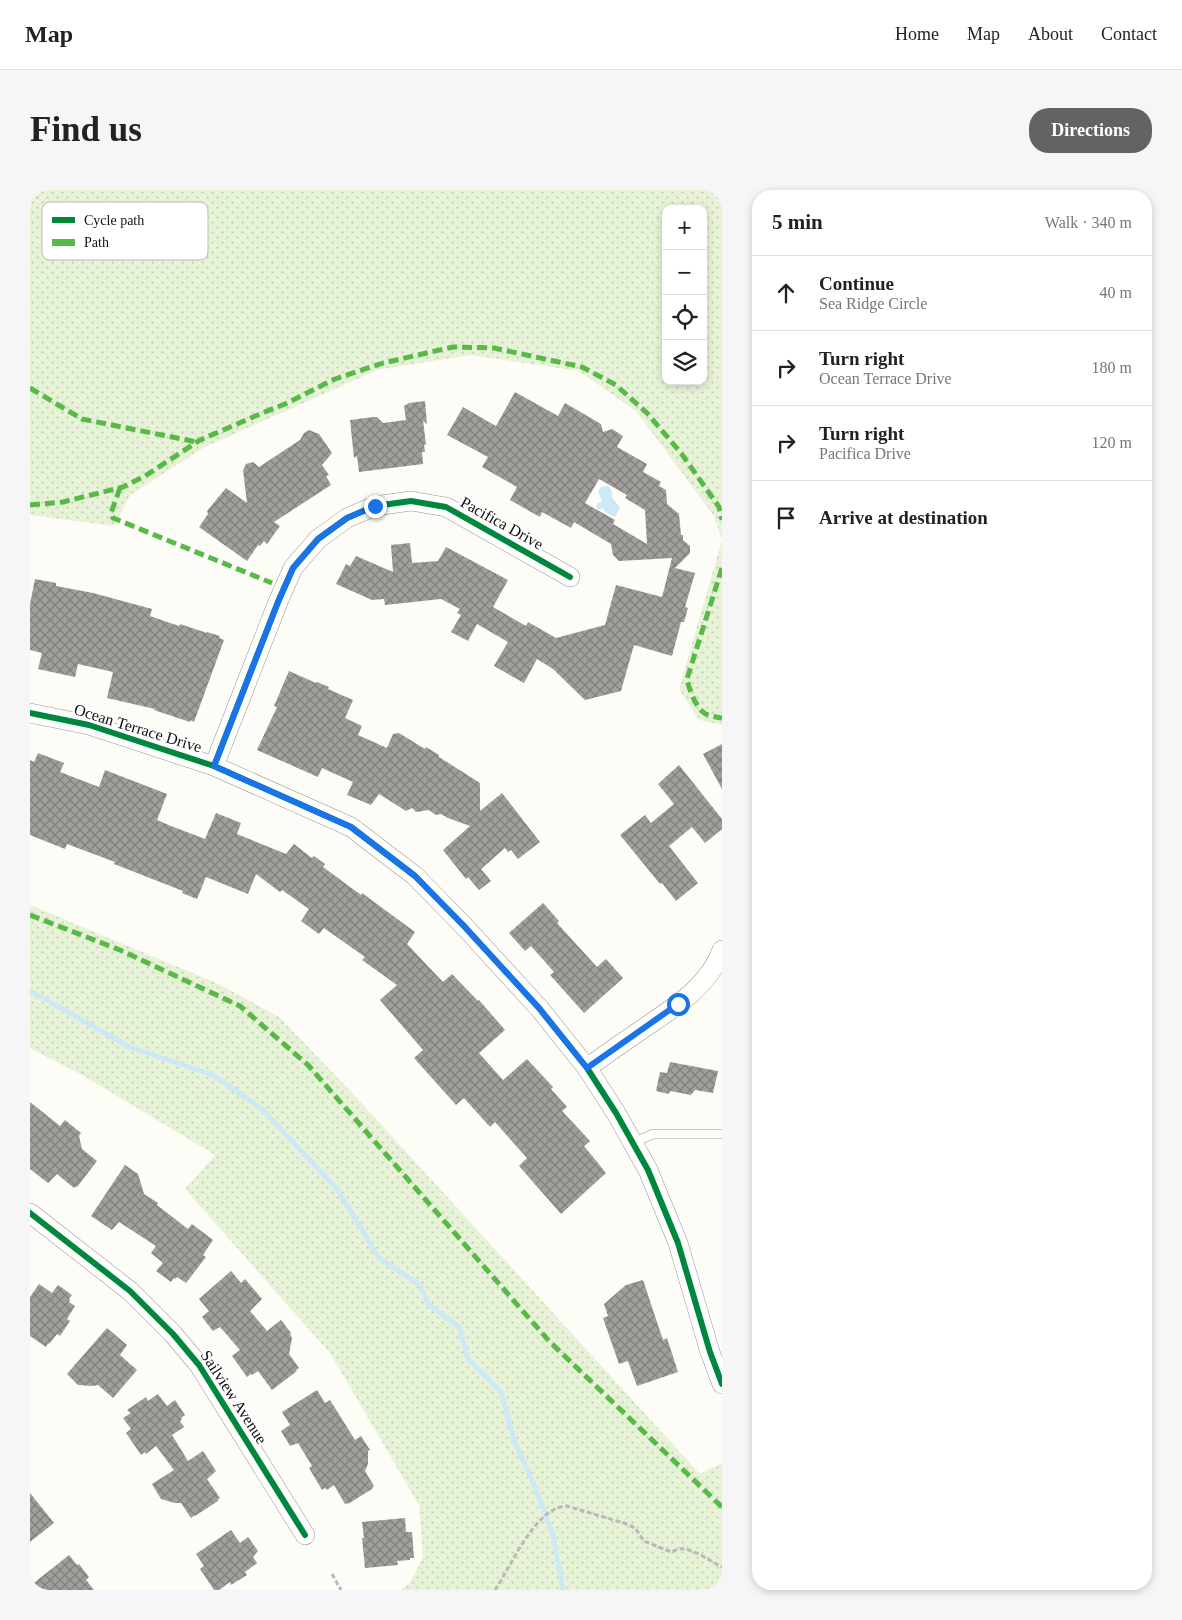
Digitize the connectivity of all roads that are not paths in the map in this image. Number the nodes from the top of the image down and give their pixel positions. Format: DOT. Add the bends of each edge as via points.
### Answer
graph roads {
  1 [pos="570,577"];
  2 [pos="30,712"];
  3 [pos="214,766"];
  4 [pos="722,950"];
  5 [pos="587,1068"];
  6 [pos="722,1134"];
  7 [pos="633,1143"];
  8 [pos="30,1213"];
  9 [pos="722,1384"];
  10 [pos="304,1534"];
  1 -- 3 [label="street, Pacifica Drive" via="446,507 410,501 375,506 347,518 318,539 293,568"];
  2 -- 3 [label="street, Ocean Terrace Drive" via="89,725"];
  3 -- 5 [label="street, Ocean Terrace Drive" via="351,827 415,876 539,1008"];
  4 -- 5 [label="street" via="701,985"];
  5 -- 7 [label="street, Ocean Terrace Drive"];
  6 -- 7 [label="lane" via="653,1134"];
  7 -- 9 [label="street, Ocean Terrace Drive" via="648,1170 678,1243"];
  8 -- 10 [label="street, Sailview Avenue" via="130,1291 173,1334 198,1366"];
}
